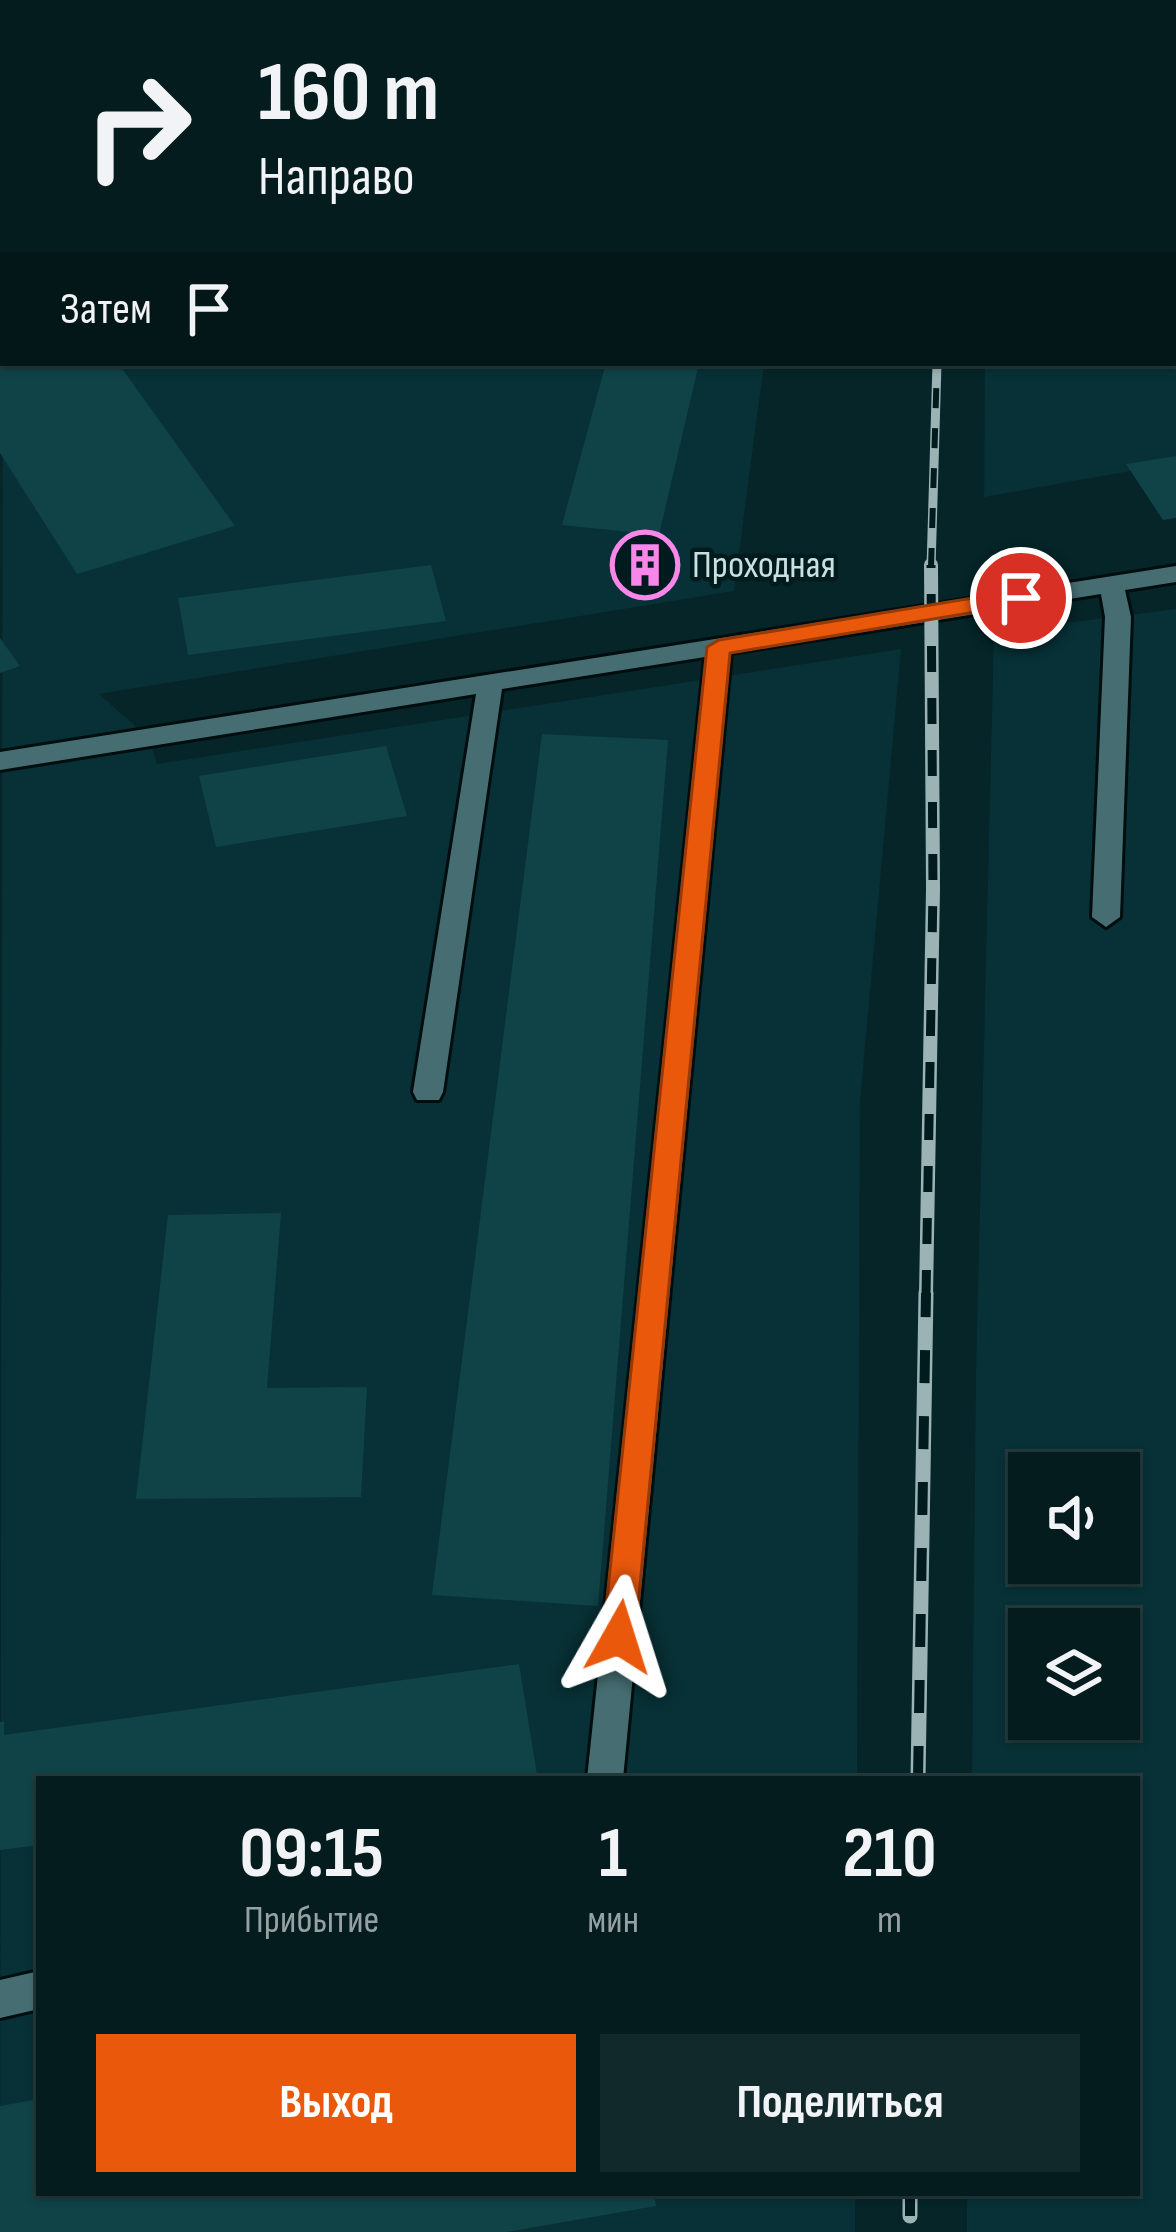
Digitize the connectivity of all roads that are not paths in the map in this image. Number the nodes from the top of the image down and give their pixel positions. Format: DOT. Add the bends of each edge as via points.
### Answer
graph roads {
  1 [pos="1176,574"];
  2 [pos="1112,584"];
  3 [pos="719,647"];
  4 [pos="490,686"];
  5 [pos="0,761"];
  6 [pos="1106,917"];
  7 [pos="428,1092"];
  8 [pos="605,1776"];
  9 [pos="36,1991"];
  10 [pos="0,1999"];
  1 -- 2 [label="street"];
  2 -- 3 [label="street"];
  2 -- 6 [label="street" via="1118,617"];
  3 -- 4 [label="street"];
  3 -- 8 [label="street"];
  4 -- 5 [label="street"];
  4 -- 7 [label="street"];
  9 -- 10 [label="street"];
}
